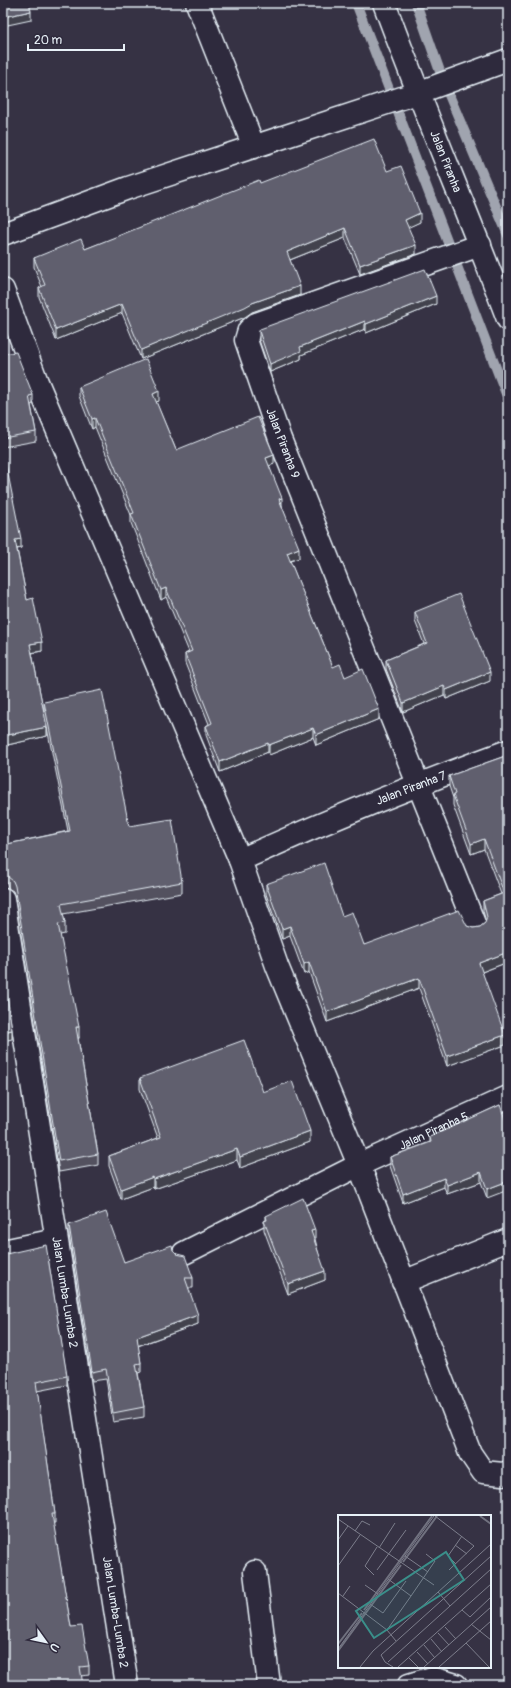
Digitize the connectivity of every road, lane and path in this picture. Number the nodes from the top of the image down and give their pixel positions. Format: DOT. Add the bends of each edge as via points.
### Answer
graph roads {
  1 [pos="197,3"];
  2 [pos="384,3"];
  3 [pos="508,60"];
  4 [pos="417,93"];
  5 [pos="254,147"];
  6 [pos="3,234"];
  7 [pos="480,245"];
  8 [pos="3,290"];
  9 [pos="508,319"];
  10 [pos="508,751"];
  11 [pos="418,784"];
  12 [pos="240,860"];
  13 [pos="3,899"];
  14 [pos="475,926"];
  15 [pos="508,1097"];
  16 [pos="359,1165"];
  17 [pos="56,1240"];
  18 [pos="508,1240"];
  19 [pos="3,1251"];
  20 [pos="184,1253"];
  21 [pos="403,1282"];
  22 [pos="508,1472"];
  23 [pos="255,1572"];
  24 [pos="127,1685"];
  25 [pos="269,1685"];
  26 [pos="409,1685"];
  27 [pos="456,1685"];
  1 -- 5 [label="street"];
  2 -- 4 [label="street, Jalan Piranha"];
  3 -- 4 [label="street"];
  4 -- 5 [label="street"];
  4 -- 7 [label="street, Jalan Piranha"];
  5 -- 6 [label="street" via="128,188"];
  7 -- 9 [label="street, Jalan Piranha"];
  7 -- 11 [label="street, Jalan Piranha 9" via="256,324 249,330 246,340 280,439"];
  8 -- 12 [label="street" via="37,382"];
  10 -- 11 [label="street, Jalan Piranha 7"];
  11 -- 12 [label="street, Jalan Piranha 7"];
  11 -- 14 [label="street"];
  12 -- 16 [label="street" via="277,966"];
  13 -- 17 [label="street, Jalan Lumba-Lumba 2"];
  15 -- 16 [label="street, Jalan Piranha 5"];
  16 -- 20 [label="street, Jalan Piranha 5"];
  16 -- 21 [label="street"];
  17 -- 19 [label="street"];
  17 -- 24 [label="street, Jalan Lumba-Lumba 2"];
  18 -- 21 [label="street"];
  21 -- 22 [label="street" via="470,1453 483,1472"];
  23 -- 25 [label="street"];
  26 -- 27 [label="street" via="432,1678"];
}
